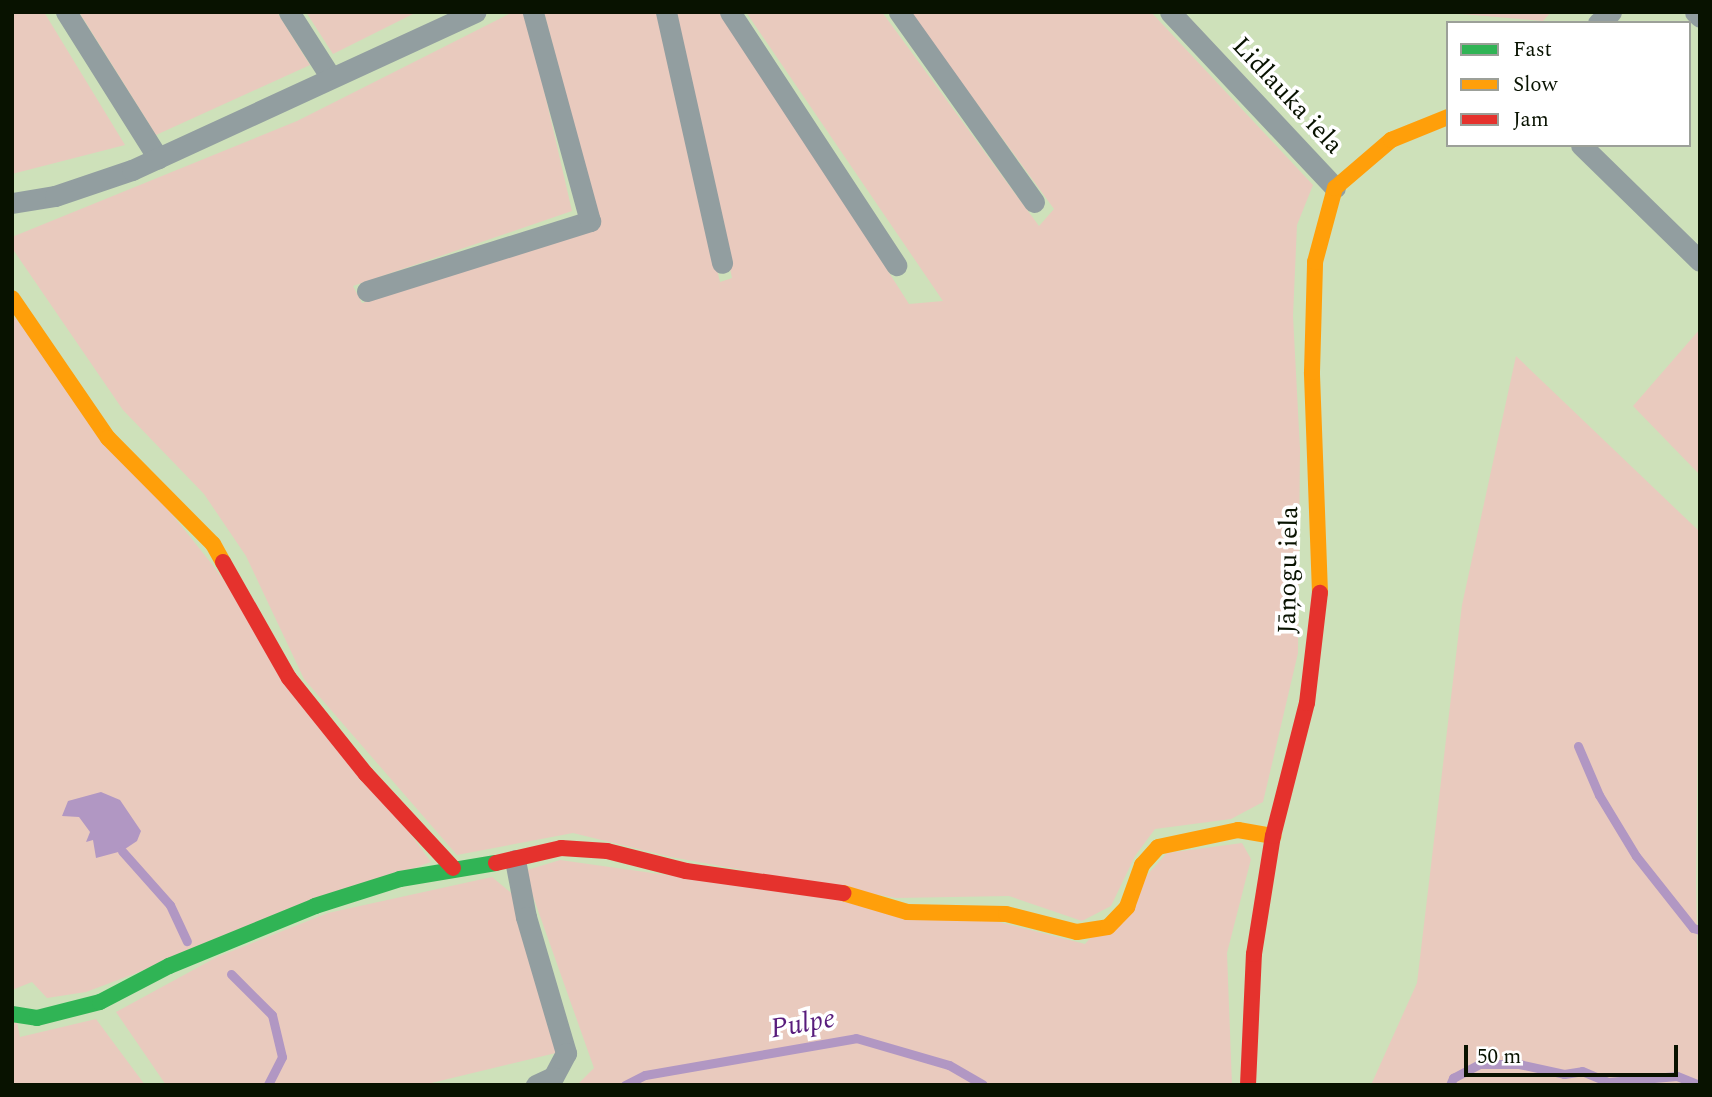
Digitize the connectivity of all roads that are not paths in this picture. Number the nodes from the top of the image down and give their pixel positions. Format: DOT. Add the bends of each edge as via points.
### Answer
graph roads {
  1 [pos="66,12"];
  2 [pos="289,12"];
  3 [pos="475,12"];
  4 [pos="533,12"];
  5 [pos="666,12"];
  6 [pos="730,12"];
  7 [pos="898,12"];
  8 [pos="1170,12"];
  9 [pos="1695,12"];
  10 [pos="1700,17"];
  11 [pos="330,76"];
  12 [pos="1446,118"];
  13 [pos="1583,147"];
  14 [pos="158,158"];
  15 [pos="1335,188"];
  16 [pos="1034,202"];
  17 [pos="12,203"];
  18 [pos="1700,261"];
  19 [pos="722,263"];
  20 [pos="897,265"];
  21 [pos="367,291"];
  22 [pos="12,298"];
  23 [pos="1273,835"];
  24 [pos="515,860"];
  25 [pos="453,868"];
  26 [pos="12,1014"];
  27 [pos="536,1085"];
  28 [pos="1248,1085"];
  1 -- 14 [label="street"];
  2 -- 11 [label="street"];
  3 -- 11 [label="street"];
  4 -- 21 [label="street" via="590,220"];
  5 -- 19 [label="street"];
  6 -- 20 [label="street"];
  7 -- 16 [label="street"];
  8 -- 15 [label="street, Lidlauka iela"];
  9 -- 10 [label="street"];
  11 -- 14 [label="street"];
  12 -- 15 [label="street" via="1391,140"];
  13 -- 18 [label="street"];
  14 -- 17 [label="street" via="55,196"];
  15 -- 23 [label="street, Jāņogu iela" via="1315,262 1312,372 1322,566 1317,630 1307,703"];
  22 -- 25 [label="street" via="108,438 213,544 289,678 366,774"];
  23 -- 24 [label="street" via="1238,830 1158,847 1142,865 1127,907 1118,917 1108,927 1077,932 1006,914 907,912 824,888 686,871 607,851 561,848"];
  23 -- 28 [label="street, Jāņogu iela" via="1254,954"];
  24 -- 25 [label="street"];
  24 -- 27 [label="street" via="526,917 566,1053 553,1077"];
  25 -- 26 [label="street" via="315,906 169,966 100,1002 37,1018"];
}
